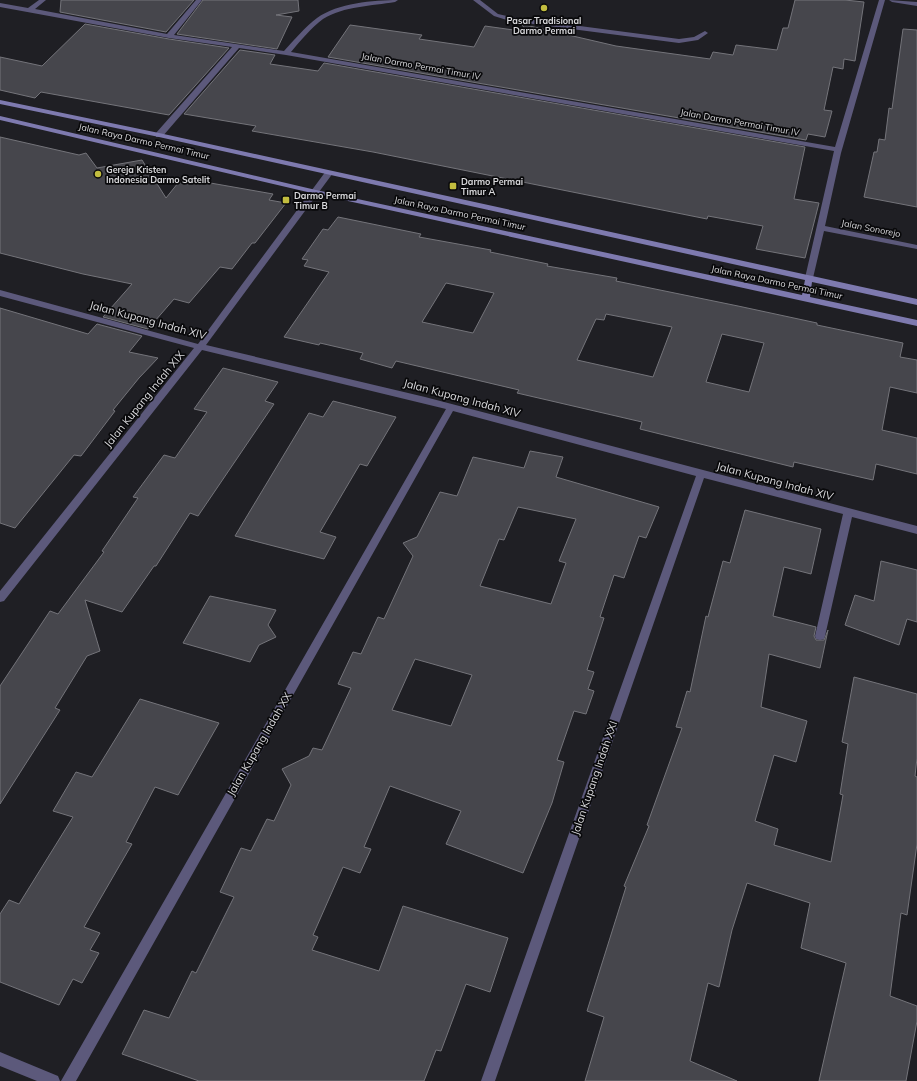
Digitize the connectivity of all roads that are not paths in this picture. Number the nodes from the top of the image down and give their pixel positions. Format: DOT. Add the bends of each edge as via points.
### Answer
graph roads {
  1 [pos="42,0"];
  2 [pos="199,0"];
  3 [pos="395,0"];
  4 [pos="476,0"];
  5 [pos="882,0"];
  6 [pos="892,0"];
  7 [pos="917,4"];
  8 [pos="0,6"];
  9 [pos="30,10"];
  10 [pos="705,33"];
  11 [pos="169,36"];
  12 [pos="237,46"];
  13 [pos="286,53"];
  14 [pos="0,102"];
  15 [pos="0,118"];
  16 [pos="83,128"];
  17 [pos="159,136"];
  18 [pos="168,147"];
  19 [pos="838,150"];
  20 [pos="330,173"];
  21 [pos="316,192"];
  22 [pos="821,228"];
  23 [pos="917,247"];
  24 [pos="809,278"];
  25 [pos="0,293"];
  26 [pos="805,299"];
  27 [pos="917,302"];
  28 [pos="917,323"];
  29 [pos="200,347"];
  30 [pos="451,407"];
  31 [pos="701,474"];
  32 [pos="848,512"];
  33 [pos="917,530"];
  34 [pos="0,598"];
  35 [pos="820,636"];
  36 [pos="0,1059"];
  37 [pos="53,1081"];
  38 [pos="68,1081"];
  39 [pos="488,1081"];
  1 -- 9 [label="street"];
  2 -- 11 [label="street"];
  3 -- 13 [label="street" via="326,14"];
  4 -- 10 [label="street" via="496,14 510,19 680,41 696,39"];
  5 -- 19 [label="street"];
  6 -- 7 [label="street"];
  8 -- 9 [label="street, Jalan Darmo Permai Timur IV"];
  9 -- 11 [label="street, Jalan Darmo Permai Timur IV"];
  11 -- 12 [label="street, Jalan Darmo Permai Timur IV"];
  12 -- 13 [label="street, Jalan Darmo Permai Timur IV"];
  12 -- 17 [label="street"];
  13 -- 19 [label="street, Jalan Darmo Permai Timur IV"];
  14 -- 16 [label="main road, Jalan Raya Darmo Permai Timur"];
  15 -- 16 [label="main road, Jalan Raya Darmo Permai Timur"];
  16 -- 17 [label="main road, Jalan Raya Darmo Permai Timur"];
  16 -- 18 [label="main road, Jalan Raya Darmo Permai Timur"];
  17 -- 18 [label="main road, Jalan Raya Darmo Permai Timur"];
  18 -- 20 [label="main road, Jalan Raya Darmo Permai Timur"];
  18 -- 21 [label="main road, Jalan Raya Darmo Permai Timur"];
  19 -- 22 [label="street"];
  20 -- 21 [label="street, Jalan Kupang Indah XIX"];
  20 -- 24 [label="main road, Jalan Raya Darmo Permai Timur"];
  21 -- 26 [label="main road, Jalan Raya Darmo Permai Timur"];
  21 -- 29 [label="street, Jalan Kupang Indah XIX"];
  22 -- 23 [label="street, Jalan Sonorejo"];
  22 -- 24 [label="street"];
  24 -- 26 [label="main road"];
  24 -- 27 [label="main road, Jalan Raya Darmo Permai Timur"];
  25 -- 29 [label="street, Jalan Kupang Indah XIV"];
  26 -- 28 [label="main road, Jalan Raya Darmo Permai Timur"];
  29 -- 30 [label="street, Jalan Kupang Indah XIV"];
  29 -- 34 [label="street, Jalan Kupang Indah XIX"];
  30 -- 31 [label="street, Jalan Kupang Indah XIV"];
  30 -- 38 [label="street, Jalan Kupang Indah XX"];
  31 -- 32 [label="street, Jalan Kupang Indah XIV"];
  31 -- 39 [label="street, Jalan Kupang Indah XXI"];
  32 -- 33 [label="street, Jalan Kupang Indah XIV"];
  32 -- 35 [label="street"];
  36 -- 37 [label="street"];
}
